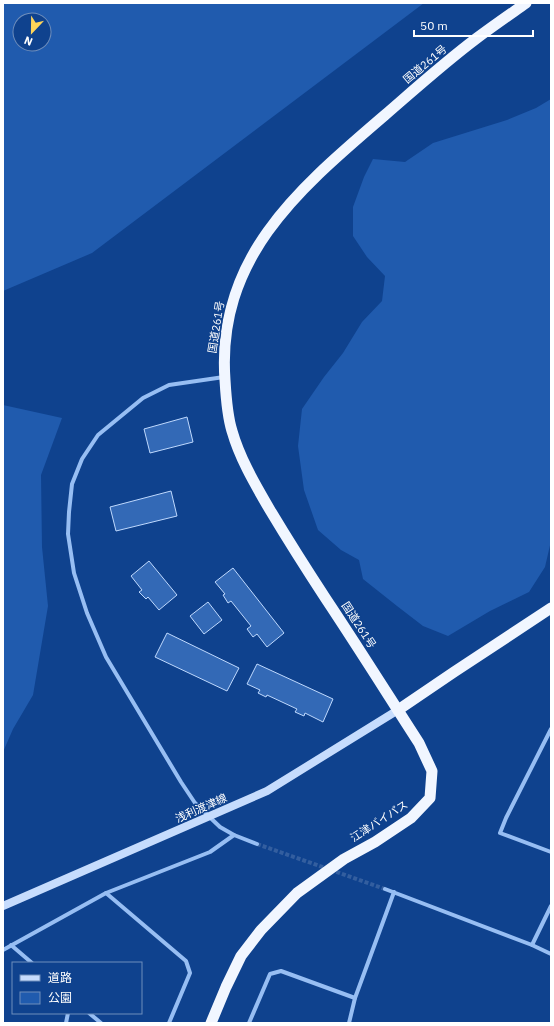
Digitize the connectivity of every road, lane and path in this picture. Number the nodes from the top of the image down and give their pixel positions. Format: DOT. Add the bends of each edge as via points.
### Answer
graph roads {
  1 [pos="526,3"];
  2 [pos="225,377"];
  3 [pos="551,608"];
  4 [pos="398,710"];
  5 [pos="551,729"];
  6 [pos="234,835"];
  7 [pos="257,844"];
  8 [pos="551,852"];
  9 [pos="385,889"];
  10 [pos="394,892"];
  11 [pos="106,894"];
  12 [pos="3,906"];
  13 [pos="551,906"];
  14 [pos="11,945"];
  15 [pos="532,945"];
  16 [pos="3,950"];
  17 [pos="551,954"];
  18 [pos="31,962"];
  19 [pos="355,998"];
  20 [pos="90,1014"];
  21 [pos="101,1023"];
  22 [pos="169,1023"];
  23 [pos="211,1023"];
  24 [pos="250,1023"];
  25 [pos="349,1023"];
  1 -- 2 [label="highway, 国道261号" via="477,38 317,174 265,233 249,261 235,294 228,323"];
  2 -- 4 [label="highway, 国道261号" via="231,429 254,482 292,548"];
  2 -- 6 [label="street" via="169,385 142,398 98,435 82,459 72,484 68,534 74,573 87,613 106,657 195,803 220,827"];
  3 -- 4 [label="highway"];
  4 -- 12 [label="main road, 浅利渡津線" via="266,791"];
  4 -- 23 [label="highway, 江津バイパス" via="419,743 432,771 430,798 411,818 344,859 297,893 261,930 241,956"];
  5 -- 8 [label="street" via="500,833"];
  6 -- 7 [label="street"];
  6 -- 11 [label="street" via="210,852"];
  9 -- 10 [label="street"];
  10 -- 15 [label="street"];
  10 -- 19 [label="street"];
  11 -- 14 [label="street"];
  11 -- 22 [label="street" via="186,960 190,973"];
  13 -- 15 [label="street"];
  14 -- 16 [label="street"];
  14 -- 18 [label="street"];
  15 -- 17 [label="street"];
  19 -- 24 [label="street" via="281,971 270,974"];
  19 -- 25 [label="street"];
  20 -- 21 [label="street"];
}
